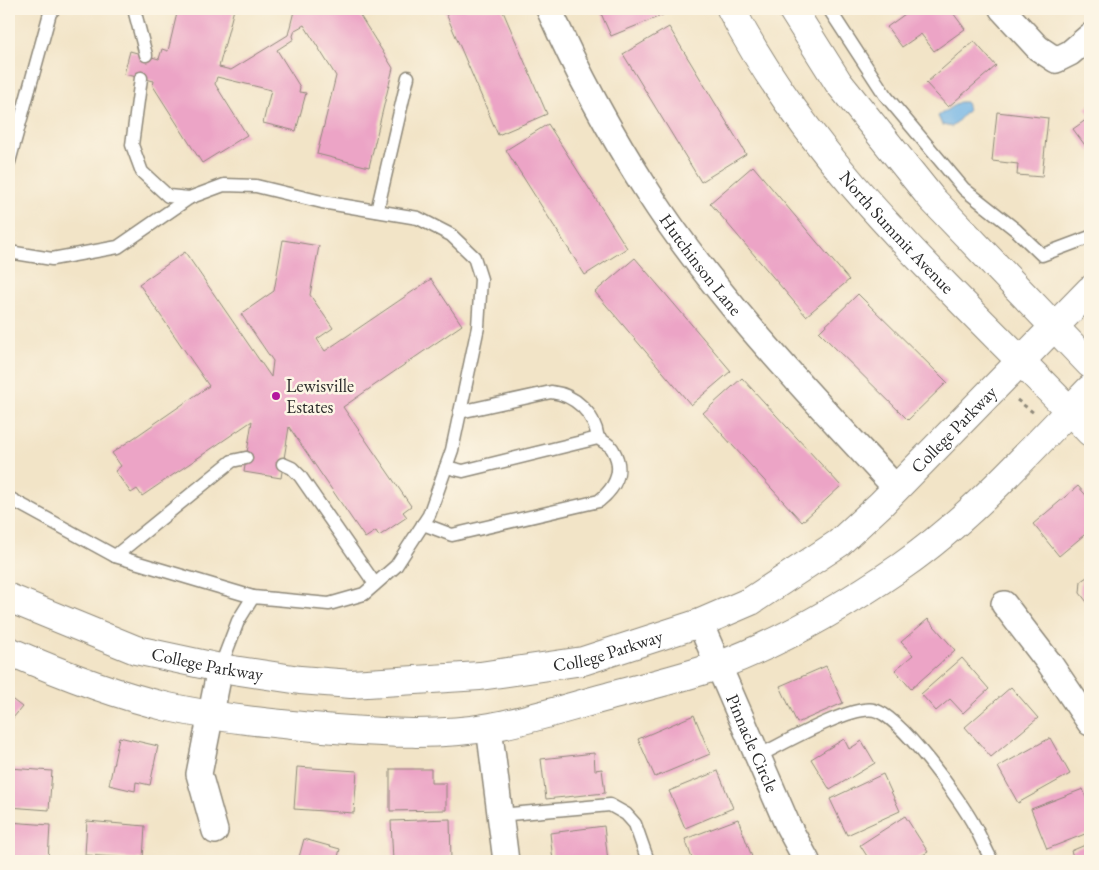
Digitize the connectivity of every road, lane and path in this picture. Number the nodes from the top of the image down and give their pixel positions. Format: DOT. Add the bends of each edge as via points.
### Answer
graph roads {
  1 [pos="54,9"];
  2 [pos="134,9"];
  3 [pos="549,9"];
  4 [pos="731,9"];
  5 [pos="792,9"];
  6 [pos="829,9"];
  7 [pos="1002,9"];
  8 [pos="1090,36"];
  9 [pos="146,55"];
  10 [pos="408,77"];
  11 [pos="141,78"];
  12 [pos="9,162"];
  13 [pos="189,198"];
  14 [pos="377,211"];
  15 [pos="1090,237"];
  16 [pos="9,252"];
  17 [pos="1090,290"];
  18 [pos="1055,327"];
  19 [pos="1022,360"];
  20 [pos="1090,364"];
  21 [pos="1090,389"];
  22 [pos="1016,400"];
  23 [pos="1070,410"];
  24 [pos="460,412"];
  25 [pos="1039,416"];
  26 [pos="1090,432"];
  27 [pos="598,438"];
  28 [pos="246,458"];
  29 [pos="283,464"];
  30 [pos="446,467"];
  31 [pos="896,488"];
  32 [pos="9,498"];
  33 [pos="423,524"];
  34 [pos="115,556"];
  35 [pos="375,584"];
  36 [pos="253,597"];
  37 [pos="9,598"];
  38 [pos="1004,604"];
  39 [pos="700,623"];
  40 [pos="9,651"];
  41 [pos="717,666"];
  42 [pos="220,668"];
  43 [pos="210,715"];
  44 [pos="1090,723"];
  45 [pos="489,727"];
  46 [pos="758,756"];
  47 [pos="500,815"];
  48 [pos="215,831"];
  49 [pos="506,861"];
  50 [pos="648,861"];
  51 [pos="807,861"];
  52 [pos="992,861"];
  1 -- 12 [label="lane"];
  2 -- 9 [label="lane"];
  3 -- 31 [label="street, Hutchinson Lane" via="578,73 648,193 673,228 761,338"];
  4 -- 19 [label="street, North Summit Avenue" via="783,98 863,196"];
  5 -- 18 [label="street" via="838,82 932,198"];
  6 -- 15 [label="lane" via="885,95 964,189 1042,255"];
  7 -- 8 [label="street" via="1038,48 1056,60"];
  10 -- 14 [label="lane"];
  11 -- 13 [label="lane" via="132,146 142,172 168,196"];
  13 -- 14 [label="lane" via="224,185 256,186"];
  13 -- 16 [label="lane" via="118,247 52,259"];
  14 -- 24 [label="lane" via="418,218 451,235 474,257 481,279 478,327"];
  17 -- 18 [label="street, College Parkway"];
  18 -- 19 [label="street, College Parkway"];
  18 -- 20 [label="street"];
  19 -- 23 [label="street, North Summit Avenue"];
  19 -- 31 [label="street, College Parkway"];
  21 -- 23 [label="street"];
  22 -- 25 [label="path"];
  23 -- 26 [label="street, North Summit Avenue"];
  23 -- 41 [label="street" via="968,511 904,564 810,624"];
  24 -- 27 [label="lane" via="551,392 562,393 588,411 596,425"];
  24 -- 30 [label="lane"];
  27 -- 30 [label="lane" via="463,471"];
  27 -- 33 [label="lane" via="613,448 617,463 617,480 612,491 599,500 452,535"];
  28 -- 34 [label="lane" via="232,461"];
  29 -- 35 [label="lane" via="300,476"];
  30 -- 33 [label="lane"];
  31 -- 39 [label="street, College Parkway" via="839,543 809,564 751,601"];
  32 -- 34 [label="lane"];
  33 -- 35 [label="lane" via="396,566"];
  34 -- 36 [label="lane"];
  35 -- 36 [label="lane" via="364,594 328,604"];
  36 -- 42 [label="lane" via="238,621"];
  37 -- 42 [label="street, College Parkway" via="136,650"];
  38 -- 44 [label="street"];
  39 -- 41 [label="street, Pinnacle Circle"];
  39 -- 42 [label="street, College Parkway" via="584,661 480,676 350,684"];
  40 -- 43 [label="street" via="53,670 155,703"];
  41 -- 45 [label="street"];
  41 -- 46 [label="street, Pinnacle Circle"];
  42 -- 43 [label="street"];
  43 -- 45 [label="street" via="367,732"];
  43 -- 48 [label="street" via="199,774"];
  45 -- 47 [label="street"];
  46 -- 51 [label="street, Pinnacle Circle"];
  46 -- 52 [label="lane" via="850,712 873,710 888,717 912,740 974,825"];
  47 -- 49 [label="street"];
  47 -- 50 [label="lane" via="610,805 626,814 635,824"];
}
